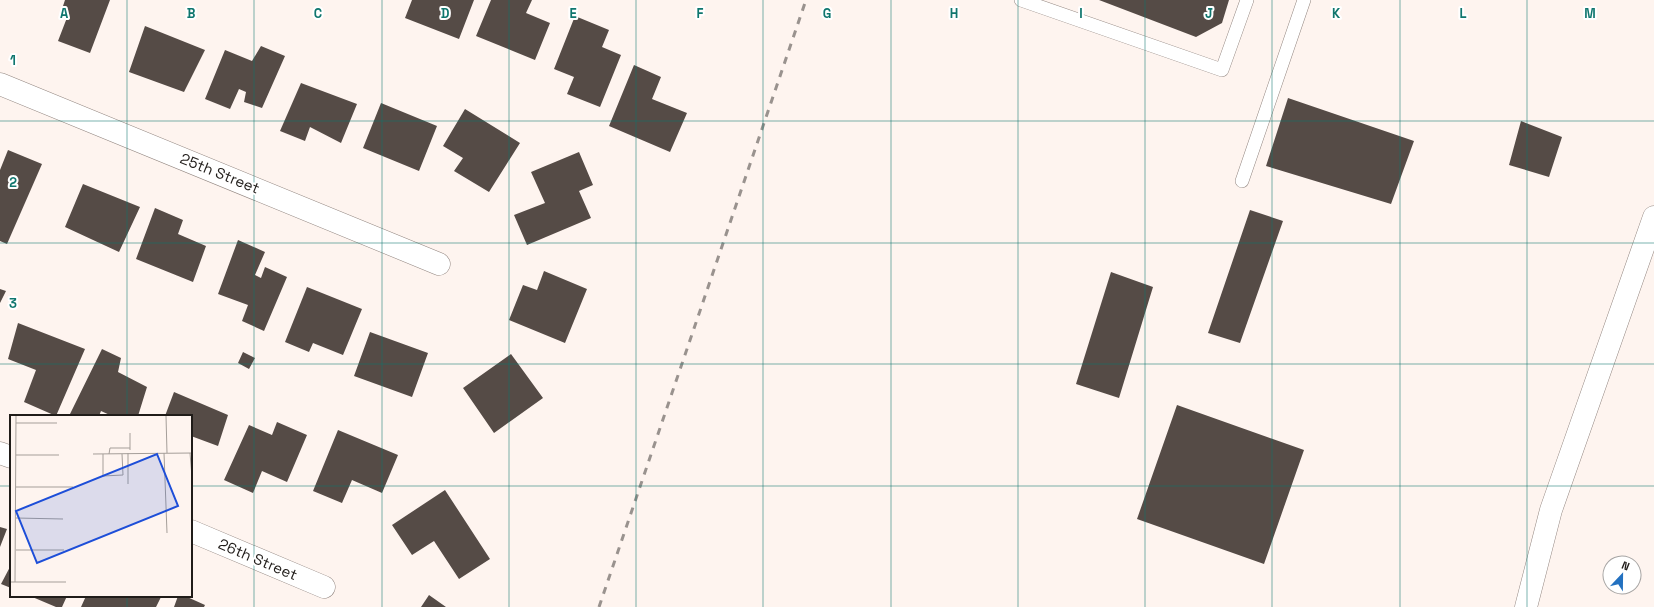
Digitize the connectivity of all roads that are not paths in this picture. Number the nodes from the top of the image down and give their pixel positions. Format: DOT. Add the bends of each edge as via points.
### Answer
graph roads {
  1 [pos="1021,0"];
  2 [pos="1247,0"];
  3 [pos="1304,0"];
  4 [pos="0,84"];
  5 [pos="1242,181"];
  6 [pos="1654,218"];
  7 [pos="439,264"];
  8 [pos="0,453"];
  9 [pos="10,457"];
  10 [pos="192,531"];
  11 [pos="324,587"];
  12 [pos="1526,607"];
  1 -- 2 [label="lane" via="1222,70"];
  3 -- 5 [label="lane"];
  4 -- 7 [label="street, 25th Street"];
  6 -- 12 [label="street" via="1551,510"];
  8 -- 9 [label="street"];
  10 -- 11 [label="street, 26th Street"];
}
